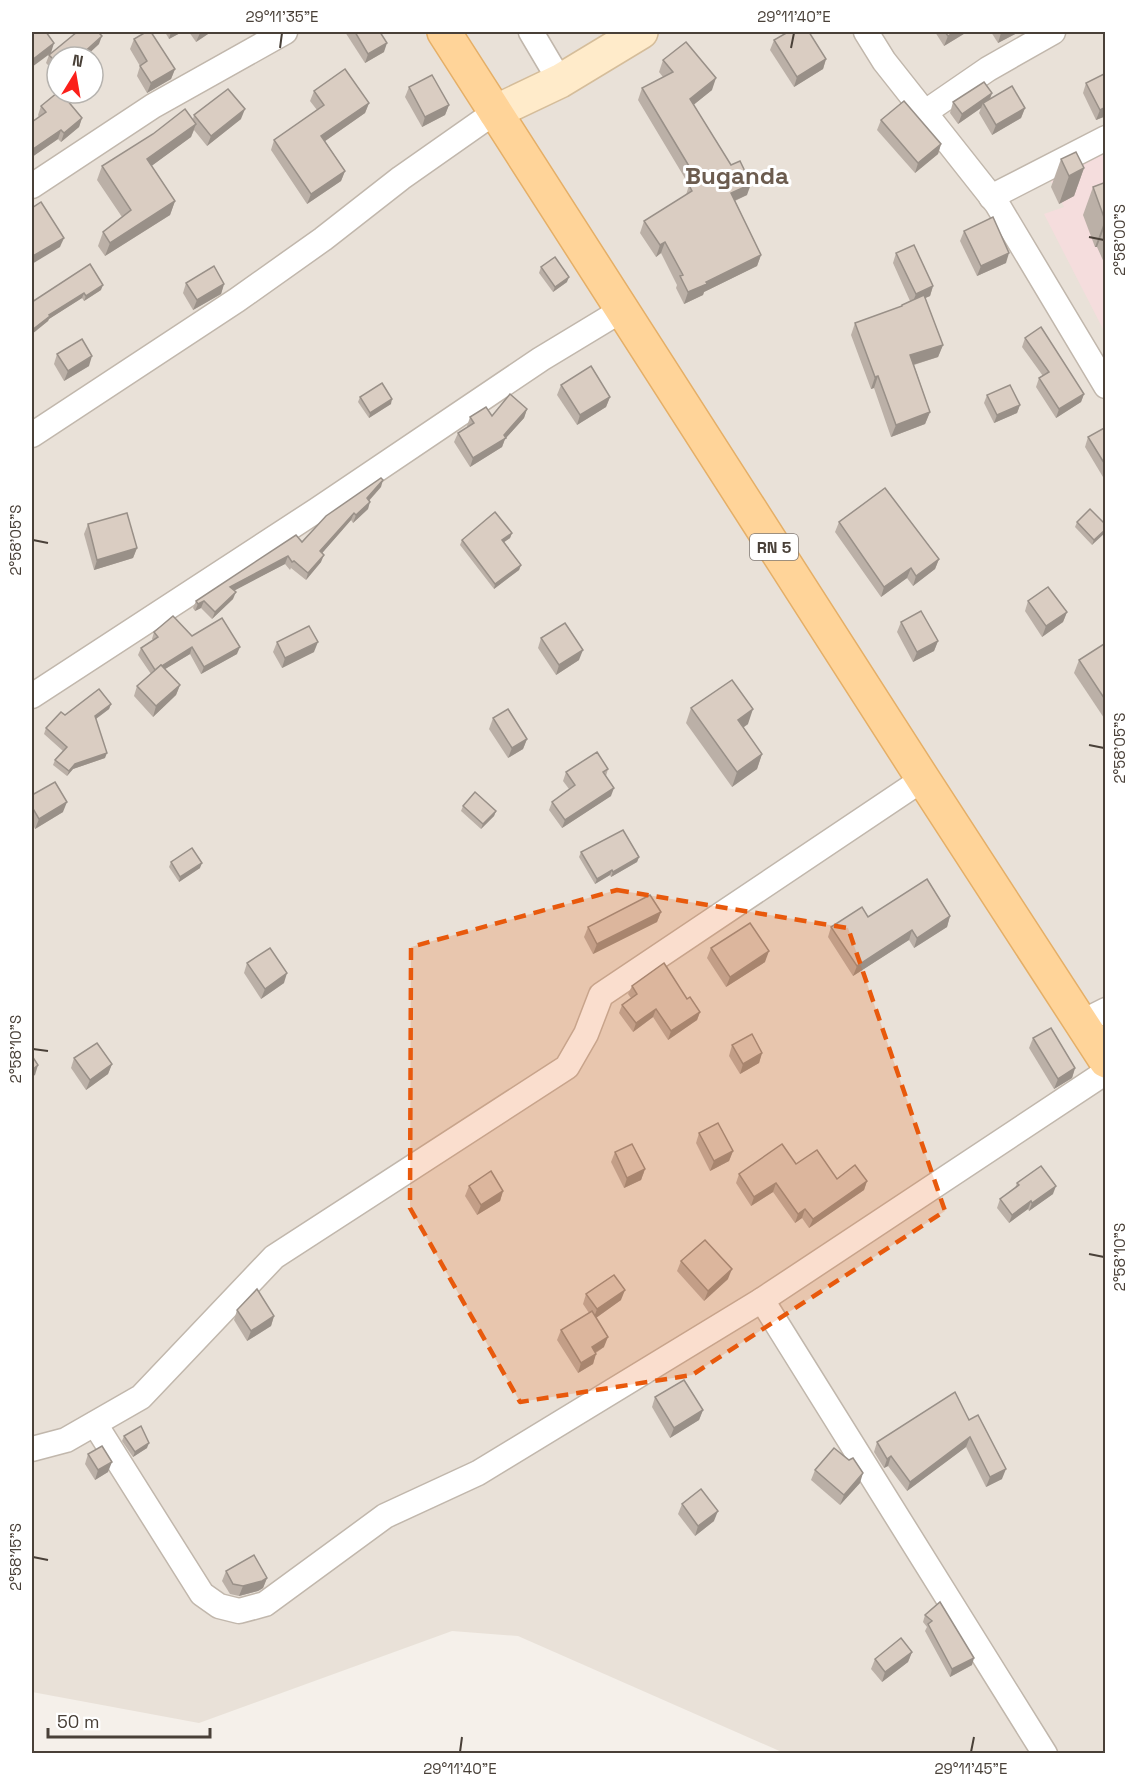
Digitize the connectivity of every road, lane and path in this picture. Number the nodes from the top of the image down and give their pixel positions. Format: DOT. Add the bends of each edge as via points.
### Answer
graph roads {
  1 [pos="285,32"];
  2 [pos="444,32"];
  3 [pos="531,32"];
  4 [pos="641,32"];
  5 [pos="866,32"];
  6 [pos="1053,32"];
  7 [pos="560,81"];
  8 [pos="495,112"];
  9 [pos="924,113"];
  10 [pos="1106,138"];
  11 [pos="33,182"];
  12 [pos="991,197"];
  13 [pos="622,310"];
  14 [pos="1106,386"];
  15 [pos="32,435"];
  16 [pos="32,696"];
  17 [pos="923,779"];
  18 [pos="1093,1017"];
  19 [pos="1106,1061"];
  20 [pos="1106,1072"];
  21 [pos="762,1300"];
  22 [pos="95,1424"];
  23 [pos="32,1449"];
  24 [pos="1045,1754"];
  1 -- 11 [label="street" via="153,106"];
  2 -- 8 [label="main road, RN 5"];
  3 -- 7 [label="street"];
  4 -- 7 [label="street"];
  5 -- 9 [label="street"];
  6 -- 9 [label="street" via="988,69"];
  7 -- 8 [label="street"];
  8 -- 13 [label="main road, RN 5"];
  8 -- 15 [label="street" via="237,300"];
  9 -- 12 [label="street"];
  10 -- 12 [label="street"];
  12 -- 14 [label="street"];
  13 -- 16 [label="street" via="541,359"];
  13 -- 17 [label="main road, RN 5"];
  17 -- 18 [label="main road, RN 5"];
  17 -- 22 [label="street" via="601,995 586,1034 567,1067 274,1257 141,1397"];
  18 -- 19 [label="main road, RN 5"];
  20 -- 21 [label="street"];
  21 -- 22 [label="street" via="478,1473 385,1515 265,1604 239,1611 219,1606 202,1594"];
  21 -- 24 [label="street"];
  22 -- 23 [label="street" via="66,1440"];
}
